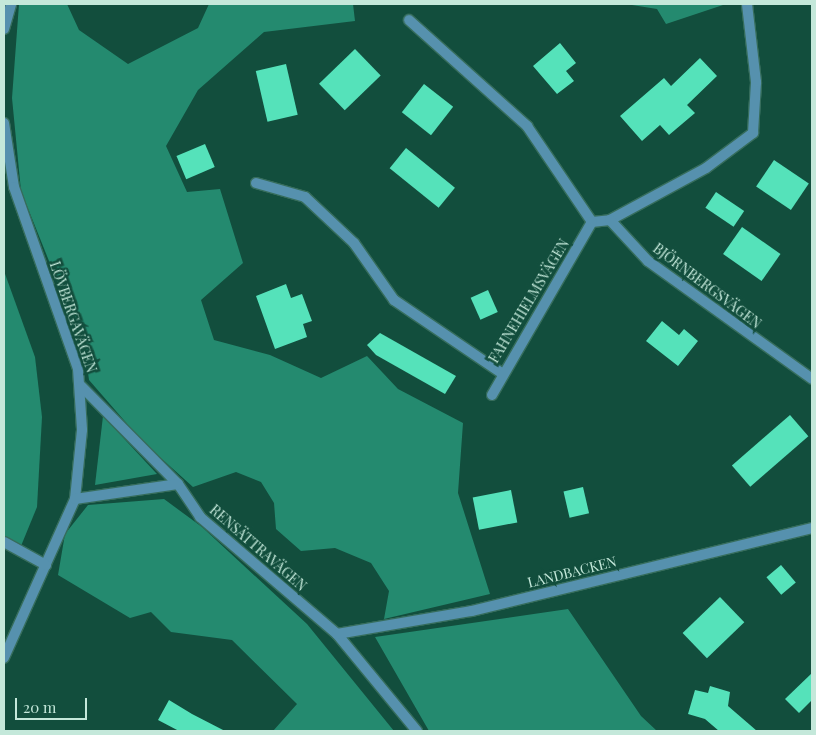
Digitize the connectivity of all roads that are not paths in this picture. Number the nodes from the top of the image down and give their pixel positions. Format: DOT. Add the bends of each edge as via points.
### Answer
graph roads {
  1 [pos="11,4"];
  2 [pos="747,4"];
  3 [pos="408,20"];
  4 [pos="4,29"];
  5 [pos="4,123"];
  6 [pos="256,182"];
  7 [pos="610,220"];
  8 [pos="592,222"];
  9 [pos="503,374"];
  10 [pos="812,380"];
  11 [pos="81,386"];
  12 [pos="492,395"];
  13 [pos="178,484"];
  14 [pos="75,499"];
  15 [pos="812,528"];
  16 [pos="4,542"];
  17 [pos="46,565"];
  18 [pos="337,634"];
  19 [pos="4,658"];
  20 [pos="417,731"];
  1 -- 4 [label="street"];
  2 -- 7 [label="street" via="756,82 753,134 706,168"];
  3 -- 8 [label="street" via="527,126"];
  5 -- 11 [label="street, LÖVBERGAVÄGEN" via="14,186"];
  6 -- 9 [label="street" via="305,197 354,243 394,300"];
  7 -- 8 [label="street"];
  7 -- 10 [label="street, BJÖRNBERGSVÄGEN" via="648,261"];
  8 -- 9 [label="street, FAHNEHIELMSVÄGEN"];
  9 -- 12 [label="street, FAHNEHIELMSVÄGEN"];
  11 -- 13 [label="street, RENSÄTTRAVÄGEN"];
  11 -- 14 [label="street, LÖVBERGAVÄGEN"];
  13 -- 14 [label="street"];
  13 -- 18 [label="street, RENSÄTTRAVÄGEN" via="200,517"];
  14 -- 17 [label="street, LÖVBERGAVÄGEN"];
  15 -- 18 [label="street, LANDBACKEN" via="472,611"];
  16 -- 17 [label="street"];
  17 -- 19 [label="street, LÖVBERGAVÄGEN"];
  18 -- 20 [label="street, RENSÄTTRAVÄGEN"];
}
